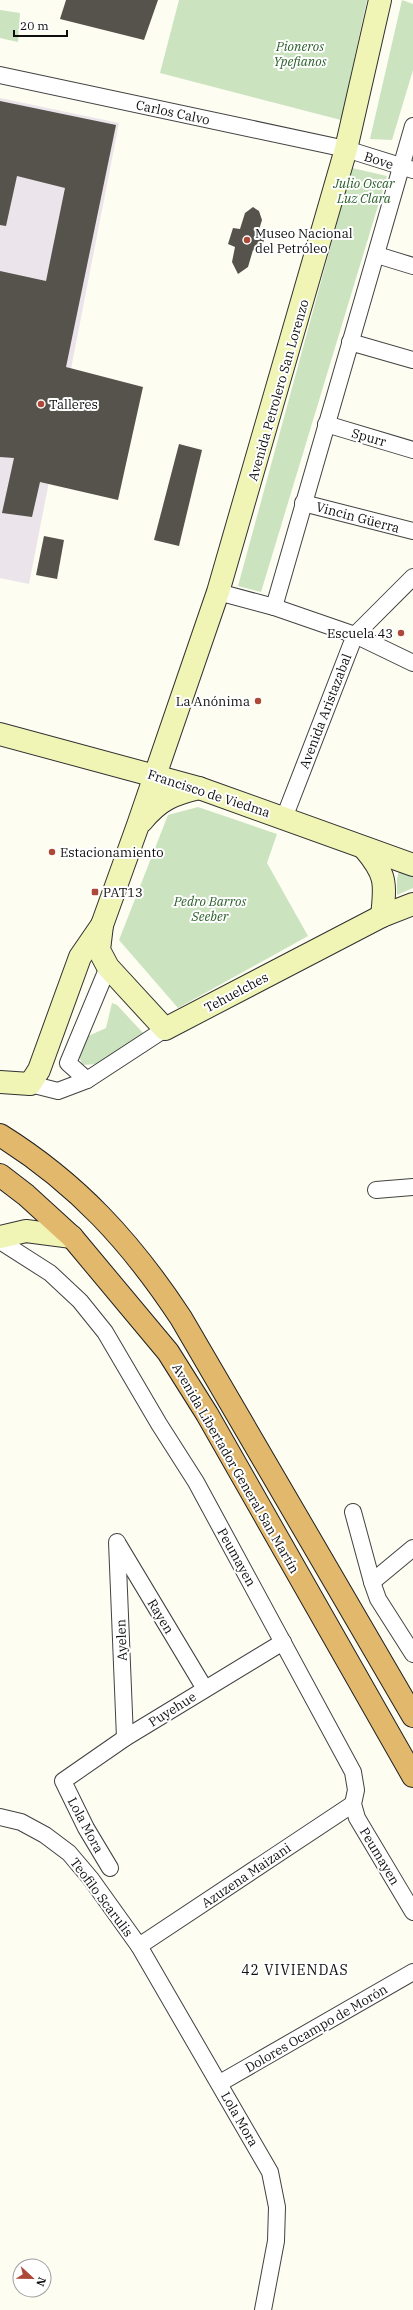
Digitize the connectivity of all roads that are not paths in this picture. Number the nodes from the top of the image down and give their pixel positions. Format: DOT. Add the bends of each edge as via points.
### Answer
graph roads {
  1 [pos="380,0"];
  2 [pos="0,75"];
  3 [pos="413,126"];
  4 [pos="346,149"];
  5 [pos="407,168"];
  6 [pos="377,255"];
  7 [pos="413,266"];
  8 [pos="350,342"];
  9 [pos="413,360"];
  10 [pos="326,424"];
  11 [pos="413,450"];
  12 [pos="303,503"];
  13 [pos="413,531"];
  14 [pos="413,577"];
  15 [pos="218,592"];
  16 [pos="274,607"];
  17 [pos="355,634"];
  18 [pos="413,663"];
  19 [pos="0,734"];
  20 [pos="155,775"];
  21 [pos="199,788"];
  22 [pos="284,818"];
  23 [pos="138,825"];
  24 [pos="364,848"];
  25 [pos="413,865"];
  26 [pos="413,904"];
  27 [pos="382,916"];
  28 [pos="102,925"];
  29 [pos="108,967"];
  30 [pos="165,1029"];
  31 [pos="87,1080"];
  32 [pos="0,1082"];
  33 [pos="30,1084"];
  34 [pos="0,1135"];
  35 [pos="0,1175"];
  36 [pos="413,1188"];
  37 [pos="376,1190"];
  38 [pos="72,1237"];
  39 [pos="0,1238"];
  40 [pos="0,1241"];
  41 [pos="353,1512"];
  42 [pos="117,1542"];
  43 [pos="413,1548"];
  44 [pos="372,1582"];
  45 [pos="283,1642"];
  46 [pos="413,1654"];
  47 [pos="205,1689"];
  48 [pos="413,1716"];
  49 [pos="125,1738"];
  50 [pos="413,1776"];
  51 [pos="63,1781"];
  52 [pos="353,1804"];
  53 [pos="0,1817"];
  54 [pos="110,1868"];
  55 [pos="413,1912"];
  56 [pos="139,1946"];
  57 [pos="413,1972"];
  58 [pos="220,2083"];
  59 [pos="264,2310"];
  1 -- 4 [label="main road, Avenida Petrolero San Lorenzo"];
  2 -- 4 [label="street, Carlos Calvo"];
  3 -- 5 [label="street"];
  4 -- 5 [label="street, Bove"];
  4 -- 15 [label="main road, Avenida Petrolero San Lorenzo"];
  5 -- 6 [label="street"];
  6 -- 7 [label="street"];
  6 -- 8 [label="street"];
  8 -- 9 [label="street"];
  8 -- 10 [label="street"];
  10 -- 11 [label="street, Spurr"];
  10 -- 12 [label="street"];
  12 -- 13 [label="street, Vincin Güerra"];
  12 -- 16 [label="street"];
  14 -- 17 [label="street, Avenida Aristazabal"];
  15 -- 16 [label="street"];
  15 -- 20 [label="main road, Avenida Petrolero San Lorenzo"];
  16 -- 17 [label="street"];
  17 -- 18 [label="street"];
  17 -- 22 [label="street, Avenida Aristazabal"];
  19 -- 20 [label="main road, Francisco de Viedma"];
  20 -- 21 [label="main road, Francisco de Viedma"];
  20 -- 23 [label="main road, Avenida Petrolero San Lorenzo"];
  21 -- 22 [label="main road, Francisco de Viedma"];
  21 -- 23 [label="main road" via="175,794 154,806"];
  22 -- 24 [label="main road, Francisco de Viedma"];
  23 -- 28 [label="main road, Avenida Petrolero San Lorenzo"];
  24 -- 25 [label="main road, Francisco de Viedma"];
  24 -- 27 [label="main road" via="379,866 385,889"];
  26 -- 27 [label="main road, Tehuelches"];
  27 -- 30 [label="main road, Tehuelches"];
  28 -- 29 [label="main road" via="99,950"];
  28 -- 33 [label="main road" via="80,957 40,1070"];
  29 -- 30 [label="main road"];
  29 -- 31 [label="street" via="68,1063"];
  30 -- 31 [label="street, Tehuelches"];
  31 -- 33 [label="street, Tehuelches" via="58,1091"];
  32 -- 33 [label="main road"];
  34 -- 48 [label="highway" via="27,1152 84,1198 157,1281"];
  35 -- 38 [label="highway, Avenida Libertador General San Martín"];
  36 -- 37 [label="street"];
  38 -- 39 [label="main road" via="26,1231"];
  38 -- 50 [label="highway, Avenida Libertador General San Martín" via="168,1352 207,1414"];
  40 -- 45 [label="street, Peumayen" via="50,1273 80,1301 105,1332 196,1482"];
  41 -- 44 [label="street"];
  42 -- 47 [label="street, Rayen"];
  42 -- 49 [label="street, Ayelen"];
  43 -- 44 [label="street"];
  44 -- 46 [label="street" via="378,1599"];
  45 -- 47 [label="street, Puyehue"];
  45 -- 52 [label="street, Peumayen" via="353,1772 356,1790"];
  47 -- 49 [label="street, Puyehue"];
  49 -- 51 [label="street, Puyehue"];
  51 -- 54 [label="street, Lola Mora" via="86,1828"];
  52 -- 55 [label="street, Peumayen" via="357,1818"];
  52 -- 56 [label="street, Azuzena Maizani"];
  53 -- 56 [label="street, Teofilo Scarulis" via="21,1822 45,1835 68,1853 91,1879"];
  56 -- 58 [label="street, Lola Mora"];
  57 -- 58 [label="street, Dolores Ocampo de Morón"];
  58 -- 59 [label="street, Lola Mora" via="270,2172 277,2207 276,2241"];
}
